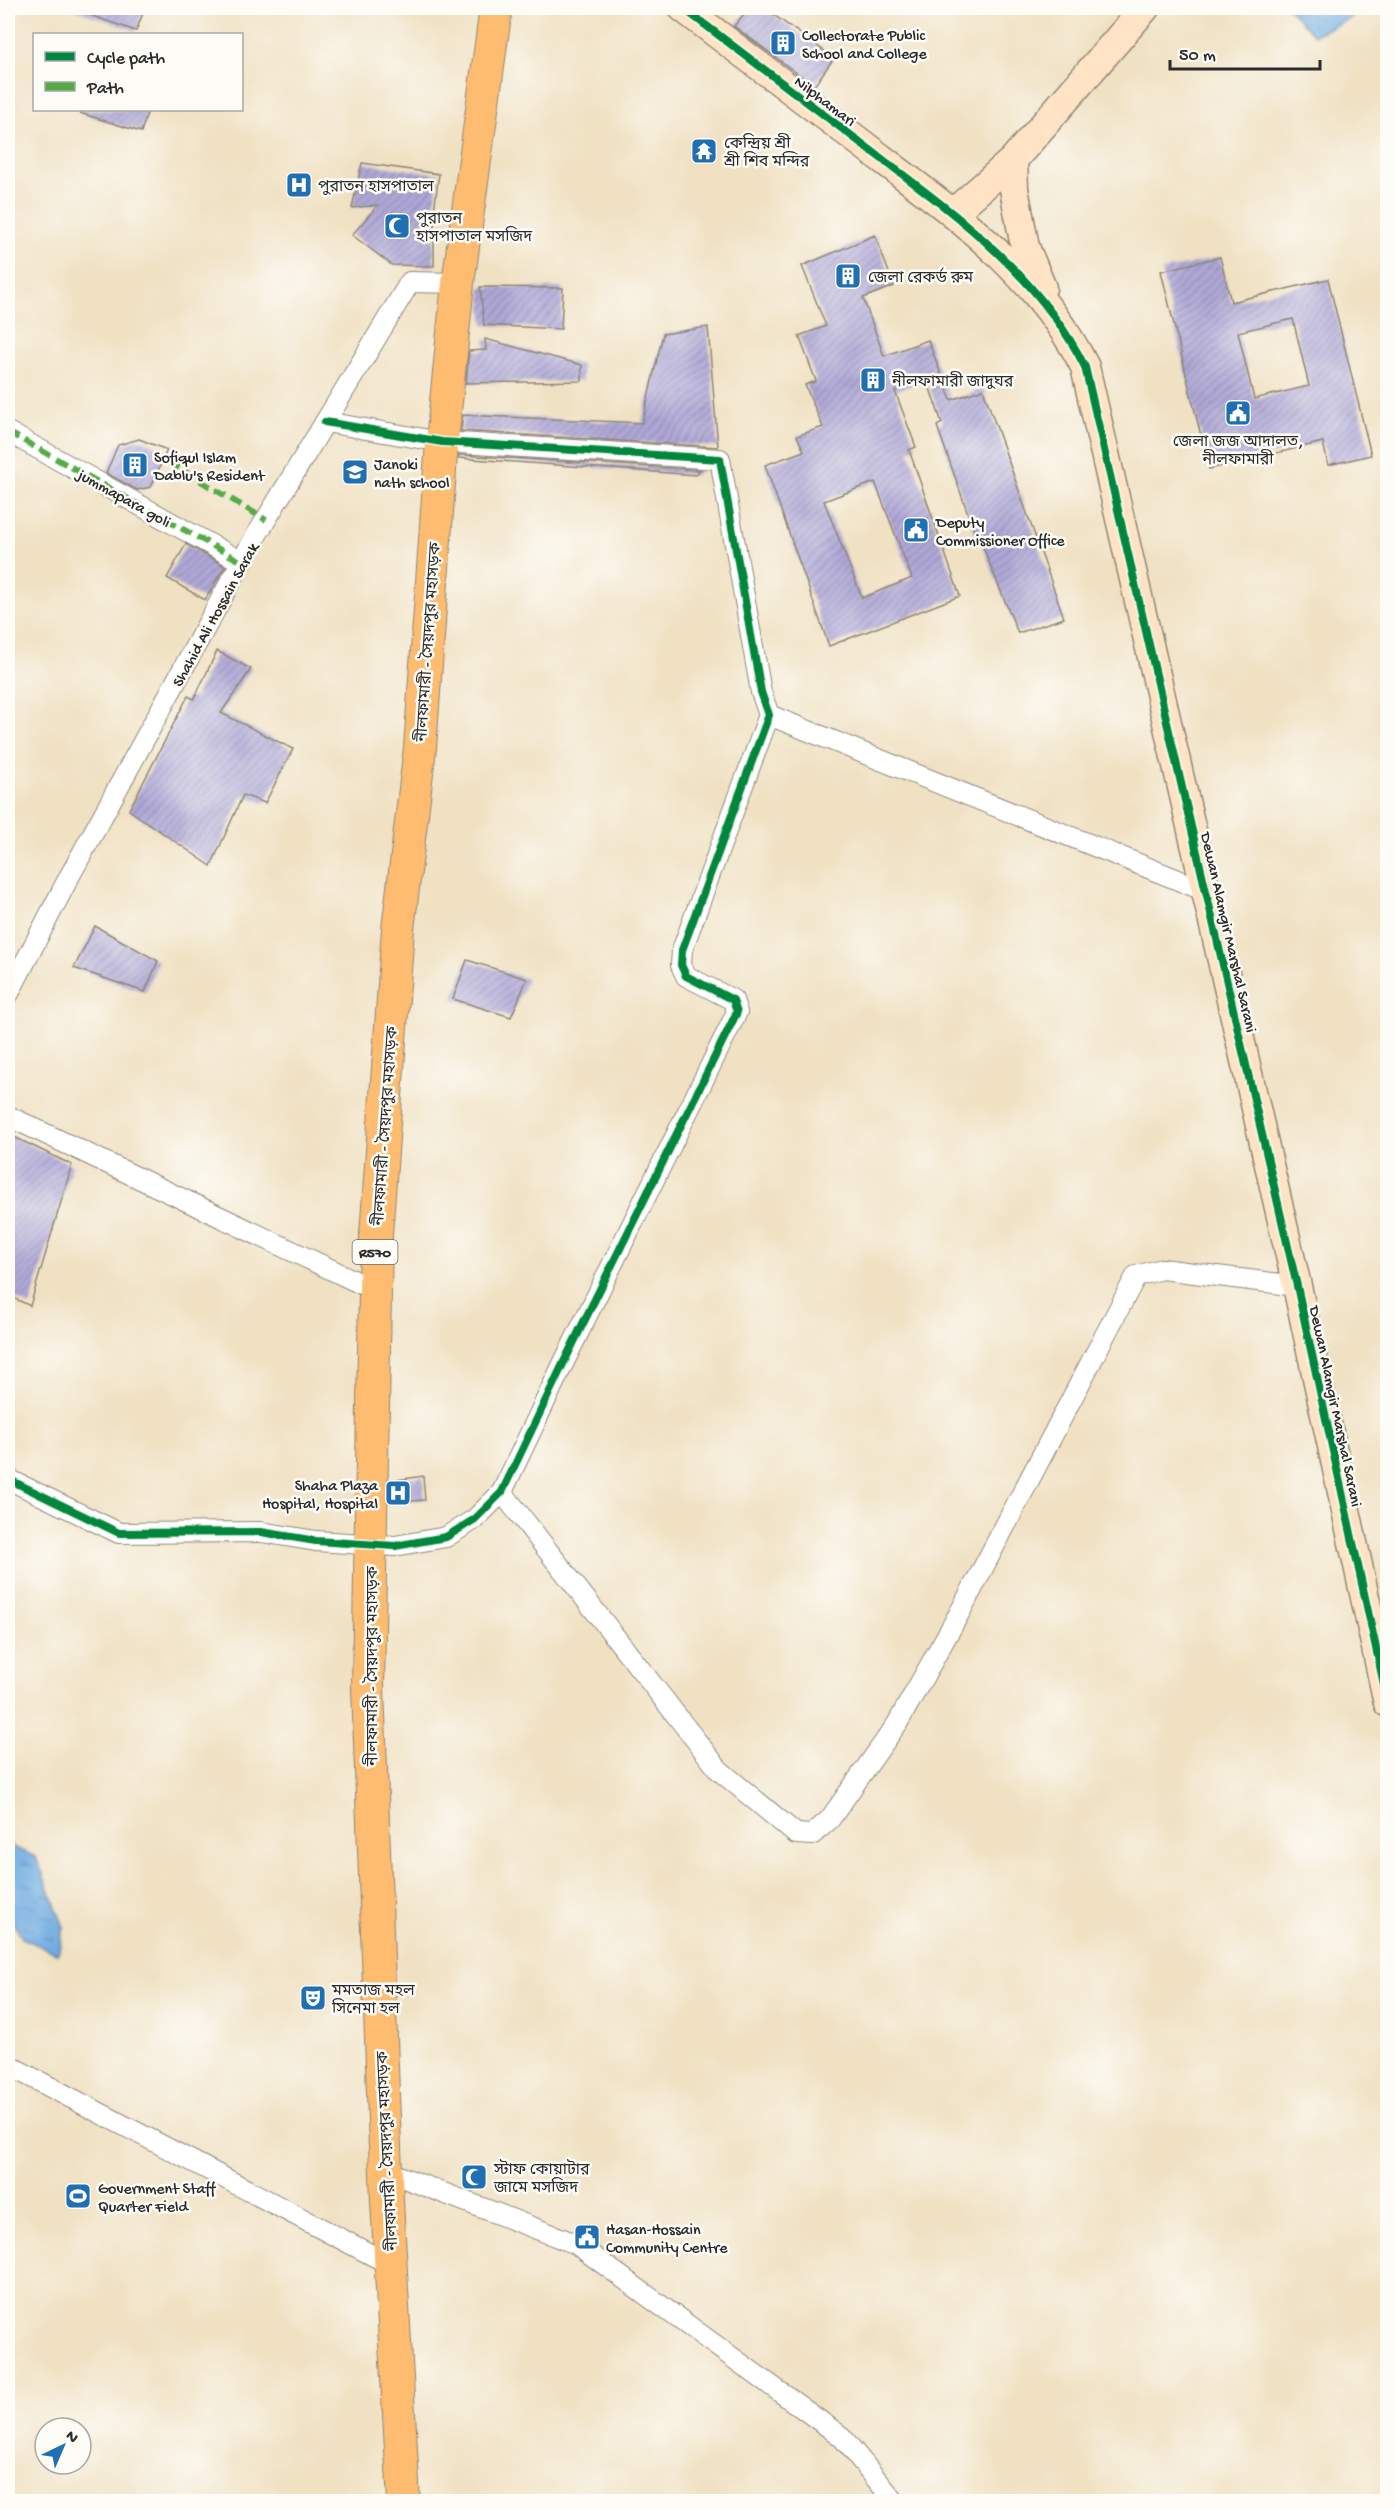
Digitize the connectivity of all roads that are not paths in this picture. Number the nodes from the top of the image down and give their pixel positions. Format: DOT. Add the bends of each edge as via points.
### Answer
graph roads {
  1 [pos="496,8"];
  2 [pos="684,8"];
  3 [pos="1145,8"];
  4 [pos="1013,160"];
  5 [pos="953,213"];
  6 [pos="458,284"];
  7 [pos="1056,320"];
  8 [pos="325,422"];
  9 [pos="8,432"];
  10 [pos="442,442"];
  11 [pos="242,562"];
  12 [pos="769,715"];
  13 [pos="1208,892"];
  14 [pos="8,995"];
  15 [pos="8,1116"];
  16 [pos="1297,1286"];
  17 [pos="374,1290"];
  18 [pos="8,1479"];
  19 [pos="502,1492"];
  20 [pos="370,1545"];
  21 [pos="1388,1703"];
  22 [pos="8,2065"];
  23 [pos="386,2171"];
  24 [pos="391,2265"];
  25 [pos="404,2502"];
  26 [pos="895,2502"];
  1 -- 6 [label="main road, নীলফামারী - সৈয়দপুর মহাসড়ক / R570"];
  2 -- 5 [label="street, Nilphamari"];
  3 -- 4 [label="street"];
  4 -- 5 [label="street"];
  4 -- 7 [label="street" via="1025,248"];
  5 -- 7 [label="street, Dewan Alamgir Marshal Sarani" via="1008,262"];
  6 -- 8 [label="street, Shahid Ali Hossain Sarak" via="410,282"];
  6 -- 10 [label="main road, নীলফামারী - সৈয়দপুর মহাসড়ক / R570"];
  7 -- 13 [label="street, Dewan Alamgir Marshal Sarani" via="1085,367"];
  8 -- 10 [label="street"];
  8 -- 11 [label="street, Shahid Ali Hossain Sarak"];
  9 -- 11 [label="street, jummapara goli"];
  10 -- 12 [label="street" via="720,459 761,692"];
  10 -- 17 [label="main road, নীলফামারী - সৈয়দপুর মহাসড়ক / R570" via="420,748 398,929"];
  11 -- 14 [label="street, Shahid Ali Hossain Sarak"];
  12 -- 13 [label="street"];
  12 -- 19 [label="street" via="682,950 681,965 686,976 734,1000 737,1012"];
  13 -- 16 [label="street, Dewan Alamgir Marshal Sarani"];
  15 -- 17 [label="street"];
  16 -- 19 [label="street" via="1162,1269 1136,1276 897,1725 830,1819 812,1835 796,1834 719,1770"];
  16 -- 21 [label="street, Dewan Alamgir Marshal Sarani"];
  17 -- 20 [label="main road, নীলফামারী - সৈয়দপুর মহাসড়ক / R570"];
  18 -- 20 [label="street" via="119,1533 261,1532"];
  19 -- 20 [label="street" via="475,1519 446,1538 395,1546"];
  20 -- 23 [label="main road, নীলফামারী - সৈয়দপুর মহাসড়ক / R570" via="368,1688"];
  22 -- 24 [label="street"];
  23 -- 24 [label="main road, নীলফামারী - সৈয়দপুর মহাসড়ক / R570"];
  23 -- 26 [label="street" via="576,2244 842,2438"];
  24 -- 25 [label="main road, নীলফামারী - সৈয়দপুর মহাসড়ক / R570"];
}
